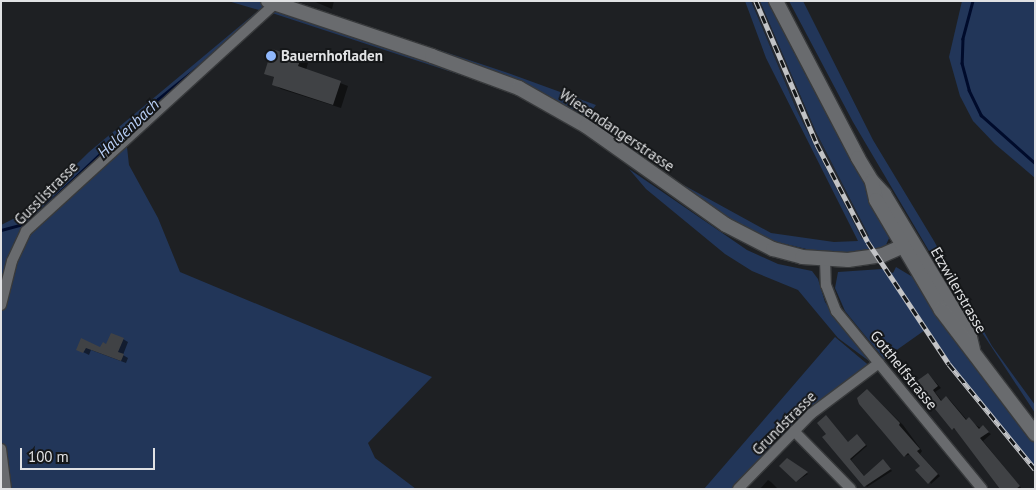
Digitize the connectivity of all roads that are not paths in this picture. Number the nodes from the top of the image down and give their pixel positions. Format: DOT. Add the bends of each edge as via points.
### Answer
graph roads {
  1 [pos="776,1"];
  2 [pos="275,2"];
  3 [pos="908,245"];
  4 [pos="825,260"];
  5 [pos="1,306"];
  6 [pos="879,363"];
  7 [pos="794,431"];
  8 [pos="1035,434"];
  9 [pos="1,449"];
  10 [pos="6,489"];
  11 [pos="738,489"];
  12 [pos="851,489"];
  13 [pos="982,489"];
  1 -- 3 [label="main road, Etzwilerstrasse" via="872,181 884,194"];
  2 -- 4 [label="main road, Wiesendangerstrasse" via="519,88 586,126 738,232 783,252"];
  2 -- 5 [label="street, Gusslistrasse" via="26,231 12,261"];
  3 -- 4 [label="main road, Wiesendangerstrasse" via="872,257"];
  3 -- 8 [label="main road, Etzwilerstrasse" via="970,336 973,350"];
  4 -- 6 [label="street, Gotthelfstrasse" via="826,285 832,303"];
  6 -- 7 [label="street, Grundstrasse" via="823,403"];
  6 -- 13 [label="street, Gotthelfstrasse"];
  7 -- 11 [label="street, Grundstrasse"];
  7 -- 12 [label="street"];
  9 -- 10 [label="street"];
}
